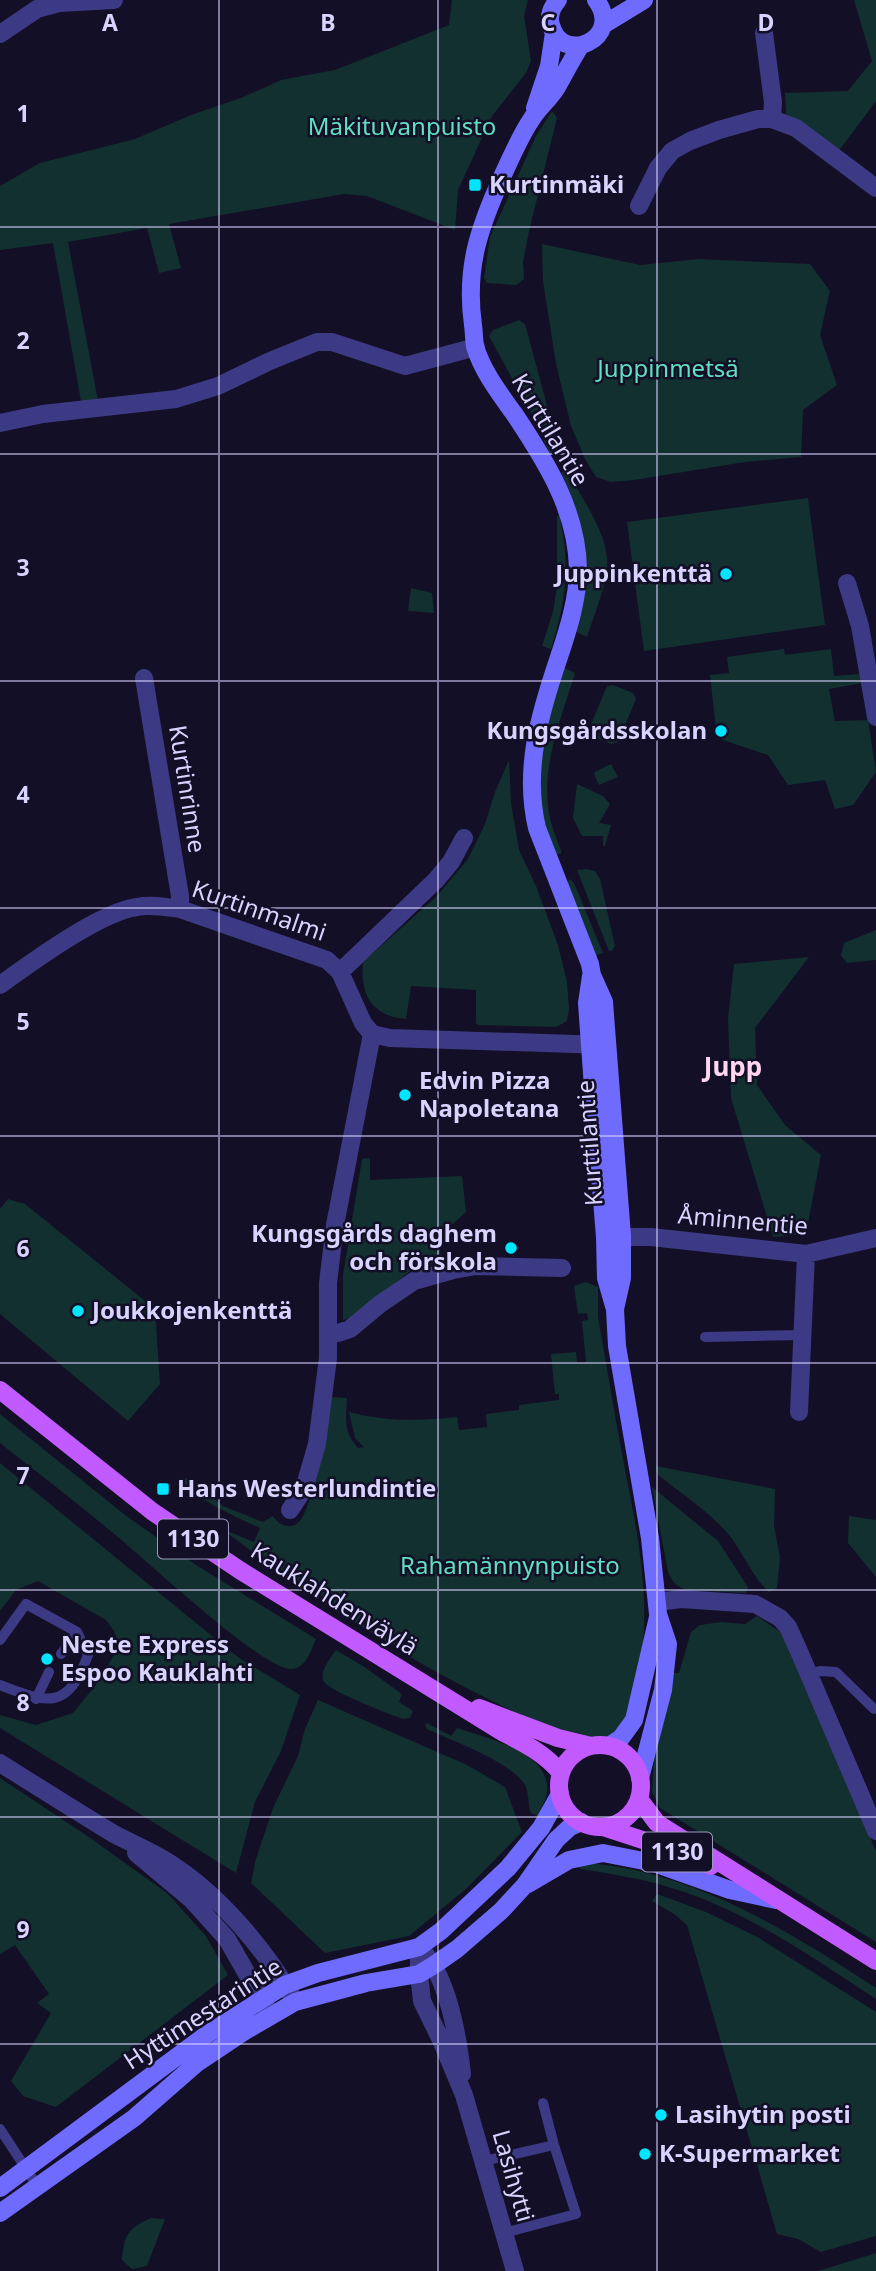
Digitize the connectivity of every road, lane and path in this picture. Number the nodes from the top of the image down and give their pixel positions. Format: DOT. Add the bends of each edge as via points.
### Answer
graph roads {
  1 [pos="114,0"];
  2 [pos="596,0"];
  3 [pos="644,0"];
  4 [pos="555,2"];
  5 [pos="22,8"];
  6 [pos="603,24"];
  7 [pos="554,33"];
  8 [pos="764,33"];
  9 [pos="0,34"];
  10 [pos="581,46"];
  11 [pos="532,118"];
  12 [pos="772,119"];
  13 [pos="876,188"];
  14 [pos="639,206"];
  15 [pos="475,346"];
  16 [pos="0,423"];
  17 [pos="847,583"];
  18 [pos="144,678"];
  19 [pos="876,717"];
  20 [pos="464,838"];
  21 [pos="180,909"];
  22 [pos="340,972"];
  23 [pos="0,985"];
  24 [pos="372,1034"];
  25 [pos="599,1045"];
  26 [pos="614,1236"];
  27 [pos="876,1238"];
  28 [pos="806,1254"];
  29 [pos="562,1268"];
  30 [pos="328,1332"];
  31 [pos="803,1335"];
  32 [pos="705,1337"];
  33 [pos="0,1390"];
  34 [pos="799,1412"];
  35 [pos="290,1510"];
  36 [pos="658,1608"];
  37 [pos="77,1632"];
  38 [pos="0,1640"];
  39 [pos="61,1654"];
  40 [pos="49,1672"];
  41 [pos="809,1674"];
  42 [pos="0,1685"];
  43 [pos="443,1694"];
  44 [pos="36,1699"];
  45 [pos="874,1709"];
  46 [pos="600,1746"];
  47 [pos="0,1763"];
  48 [pos="561,1773"];
  49 [pos="640,1778"];
  50 [pos="560,1794"];
  51 [pos="639,1799"];
  52 [pos="581,1822"];
  53 [pos="603,1827"];
  54 [pos="876,1831"];
  55 [pos="115,1834"];
  56 [pos="749,1882"];
  57 [pos="525,1885"];
  58 [pos="780,1901"];
  59 [pos="419,1947"];
  60 [pos="876,1961"];
  61 [pos="426,1969"];
  62 [pos="285,1984"];
  63 [pos="262,2000"];
  64 [pos="295,2002"];
  65 [pos="271,2016"];
  66 [pos="543,2103"];
  67 [pos="0,2129"];
  68 [pos="554,2145"];
  69 [pos="484,2161"];
  70 [pos="26,2168"];
  71 [pos="38,2187"];
  72 [pos="0,2188"];
  73 [pos="0,2213"];
  74 [pos="504,2232"];
  75 [pos="515,2271"];
  1 -- 5 [label="street"];
  2 -- 6 [label="street"];
  3 -- 6 [label="street, Kurttilantie"];
  4 -- 7 [label="street, Kurttilantie" via="550,20"];
  5 -- 9 [label="street" via="12,27"];
  6 -- 10 [label="street, Kurttilantie" via="595,38"];
  7 -- 10 [label="street" via="566,44"];
  7 -- 11 [label="street, Kurttilantie"];
  8 -- 12 [label="street"];
  10 -- 11 [label="street, Kurttilantie"];
  11 -- 15 [label="street, Kurttilantie" via="477,238 470,294"];
  12 -- 13 [label="street" via="796,128"];
  12 -- 14 [label="street" via="736,124 672,151"];
  15 -- 16 [label="street" via="405,366 332,342 317,342 218,386 176,399"];
  15 -- 25 [label="street, Kurttilantie" via="566,503 576,537 574,604 533,752 532,806 590,964 587,1003"];
  17 -- 19 [label="street" via="860,626"];
  18 -- 21 [label="street, Kurtinrinne"];
  20 -- 22 [label="street" via="436,880"];
  21 -- 22 [label="street, Kurtinmalmi" via="327,960"];
  21 -- 23 [label="street, Kurtinmalmi" via="155,905 118,911"];
  22 -- 24 [label="street, Kurtinmalmi"];
  24 -- 25 [label="street"];
  24 -- 30 [label="street" via="335,1225"];
  25 -- 26 [label="street, Kurttilantie"];
  26 -- 28 [label="street, Åminnentie"];
  26 -- 36 [label="street, Kurttilantie" via="622,1278 615,1309 617,1346 642,1459"];
  27 -- 28 [label="street, Åminnentie"];
  28 -- 31 [label="street"];
  29 -- 30 [label="street" via="476,1266 453,1270 414,1281 350,1329"];
  30 -- 35 [label="street" via="317,1444 304,1489"];
  31 -- 32 [label="lane"];
  31 -- 34 [label="street"];
  33 -- 43 [label="main road, Kauklahdenväylä / 1130" via="153,1512"];
  36 -- 41 [label="street" via="681,1599 755,1604 788,1627"];
  36 -- 46 [label="street, Kurttilantie" via="638,1710 629,1729"];
  36 -- 49 [label="street, Kurttilantie" via="668,1644 666,1663"];
  37 -- 38 [label="lane" via="26,1604"];
  37 -- 39 [label="lane"];
  37 -- 44 [label="lane" via="88,1655 79,1679 59,1698"];
  40 -- 44 [label="lane"];
  41 -- 45 [label="lane" via="836,1672"];
  41 -- 54 [label="street"];
  42 -- 44 [label="lane"];
  43 -- 46 [label="main road, Kauklahdenväylä / 1130" via="558,1738"];
  43 -- 48 [label="main road, Kauklahdenväylä / 1130" via="544,1756"];
  46 -- 48 [label="main road" via="572,1755"];
  46 -- 49 [label="main road, 1130" via="631,1759"];
  47 -- 55 [label="street"];
  48 -- 50 [label="main road"];
  49 -- 51 [label="main road, 1130"];
  50 -- 52 [label="main road" via="567,1811"];
  50 -- 59 [label="street, Hyttimestarintie" via="541,1828 508,1868"];
  51 -- 53 [label="main road, 1130" via="629,1815"];
  51 -- 56 [label="main road, 1130" via="657,1823"];
  52 -- 53 [label="main road, 1130"];
  52 -- 57 [label="street, Hyttimestarintie" via="556,1840"];
  53 -- 56 [label="main road, 1130"];
  55 -- 62 [label="street" via="170,1863 205,1889 234,1918"];
  55 -- 63 [label="street" via="191,1899 228,1939"];
  56 -- 58 [label="main road, 1130"];
  57 -- 58 [label="street, Hyttimestarintie" via="569,1860 603,1853 654,1863 730,1890"];
  57 -- 61 [label="street, Hyttimestarintie" via="457,1949"];
  58 -- 60 [label="main road, 1130"];
  59 -- 61 [label="street, Lasihytti"];
  59 -- 62 [label="street, Hyttimestarintie"];
  61 -- 64 [label="street, Hyttimestarintie"];
  61 -- 69 [label="street, Lasihytti" via="422,2001 464,2095"];
  62 -- 63 [label="street, Hyttimestarintie"];
  62 -- 64 [label="street"];
  63 -- 65 [label="street"];
  63 -- 70 [label="street, Hyttimestarintie" via="206,2035"];
  64 -- 65 [label="street, Hyttimestarintie"];
  65 -- 71 [label="street, Hyttimestarintie" via="197,2063 134,2118"];
  66 -- 68 [label="lane"];
  67 -- 70 [label="lane"];
  68 -- 69 [label="lane"];
  68 -- 74 [label="lane" via="576,2214"];
  69 -- 74 [label="street, Lasihytti"];
  70 -- 71 [label="lane"];
  70 -- 72 [label="street, Hyttimestarintie"];
  71 -- 73 [label="street, Hyttimestarintie"];
  74 -- 75 [label="street, Lasihytti"];
}
